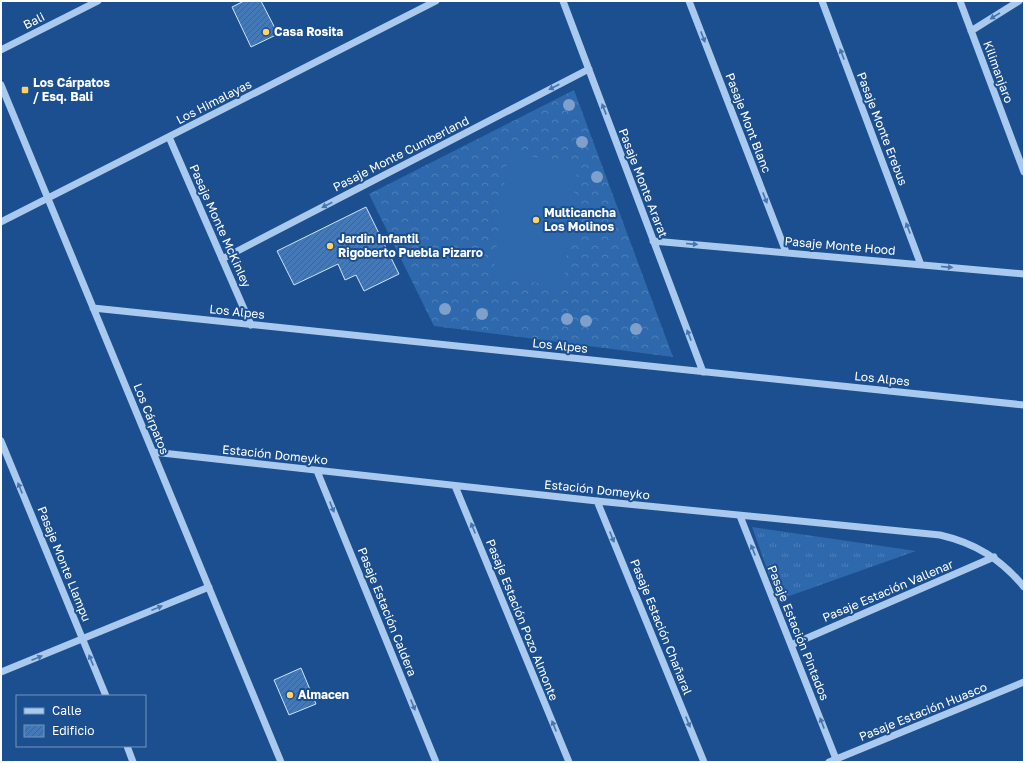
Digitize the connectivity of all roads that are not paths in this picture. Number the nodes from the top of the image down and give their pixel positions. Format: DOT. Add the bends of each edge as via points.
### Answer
graph roads {
  1 [pos="98,1"];
  2 [pos="436,1"];
  3 [pos="563,1"];
  4 [pos="689,1"];
  5 [pos="822,1"];
  6 [pos="960,1"];
  7 [pos="1019,1"];
  8 [pos="971,31"];
  9 [pos="1,50"];
  10 [pos="589,69"];
  11 [pos="1,85"];
  12 [pos="169,137"];
  13 [pos="1021,153"];
  14 [pos="1024,172"];
  15 [pos="48,198"];
  16 [pos="1,222"];
  17 [pos="654,240"];
  18 [pos="786,252"];
  19 [pos="222,259"];
  20 [pos="922,265"];
  21 [pos="1024,274"];
  22 [pos="93,308"];
  23 [pos="251,325"];
  24 [pos="703,372"];
  25 [pos="1024,405"];
  26 [pos="1,441"];
  27 [pos="153,452"];
  28 [pos="317,471"];
  29 [pos="455,486"];
  30 [pos="597,502"];
  31 [pos="740,516"];
  32 [pos="994,557"];
  33 [pos="209,587"];
  34 [pos="1024,587"];
  35 [pos="83,639"];
  36 [pos="791,645"];
  37 [pos="1,672"];
  38 [pos="1024,682"];
  39 [pos="106,695"];
  40 [pos="127,747"];
  41 [pos="833,761"];
  42 [pos="133,762"];
  43 [pos="281,762"];
  44 [pos="436,762"];
  45 [pos="569,762"];
  46 [pos="704,762"];
  1 -- 9 [label="street, Bali"];
  2 -- 12 [label="street, Los Himalayas"];
  3 -- 10 [label="street, Pasaje Monte Ararat"];
  4 -- 18 [label="street, Pasaje Mont Blanc, one-way"];
  20 -- 5 [label="street, Pasaje Monte Erebus, one-way"];
  6 -- 8 [label="street, Kilimanjaro"];
  7 -- 8 [label="street, one-way"];
  8 -- 13 [label="street, Kilimanjaro"];
  17 -- 10 [label="street, Pasaje Monte Ararat, one-way"];
  10 -- 19 [label="street, Pasaje Monte Cumberland, one-way"];
  11 -- 15 [label="street, Los Cárpatos"];
  12 -- 15 [label="street, Los Himalayas"];
  12 -- 19 [label="street, Pasaje Monte McKinley"];
  13 -- 14 [label="street, Kilimanjaro"];
  15 -- 16 [label="street, Los Himalayas"];
  15 -- 22 [label="street, Los Cárpatos"];
  17 -- 18 [label="street, Pasaje Monte Hood, one-way"];
  24 -- 17 [label="street, Pasaje Monte Ararat, one-way"];
  18 -- 20 [label="street, Pasaje Monte Hood"];
  19 -- 23 [label="street, Pasaje Monte McKinley"];
  20 -- 21 [label="street, Pasaje Monte Hood, one-way"];
  22 -- 23 [label="street, Los Alpes"];
  22 -- 27 [label="street, Los Cárpatos"];
  23 -- 24 [label="street, Los Alpes"];
  24 -- 25 [label="street, Los Alpes"];
  35 -- 26 [label="street, Pasaje Monte Llampu, one-way"];
  27 -- 28 [label="street, Estación Domeyko"];
  27 -- 33 [label="street, Los Cárpatos"];
  28 -- 29 [label="street, Estación Domeyko"];
  28 -- 44 [label="street, Pasaje Estación Caldera, one-way"];
  29 -- 30 [label="street, Estación Domeyko"];
  45 -- 29 [label="street, Pasaje Estación Pozo Almonte, one-way"];
  30 -- 31 [label="street, Estación Domeyko"];
  30 -- 46 [label="street, Pasaje Estación Chañaral, one-way"];
  31 -- 32 [label="street, Estación Domeyko" via="940,535 967,542"];
  36 -- 31 [label="street, Pasaje Estación Pintados, one-way"];
  32 -- 34 [label="street, Estación Domeyko"];
  32 -- 36 [label="street, Pasaje Estación Vallenar"];
  35 -- 33 [label="street, one-way"];
  33 -- 43 [label="street, Los Cárpatos"];
  37 -- 35 [label="street, one-way"];
  39 -- 35 [label="street, Pasaje Monte Llampu, one-way"];
  41 -- 36 [label="street, Pasaje Estación Pintados, one-way"];
  38 -- 41 [label="street, Pasaje Estación Huasco"];
  40 -- 42 [label="street"];
}
